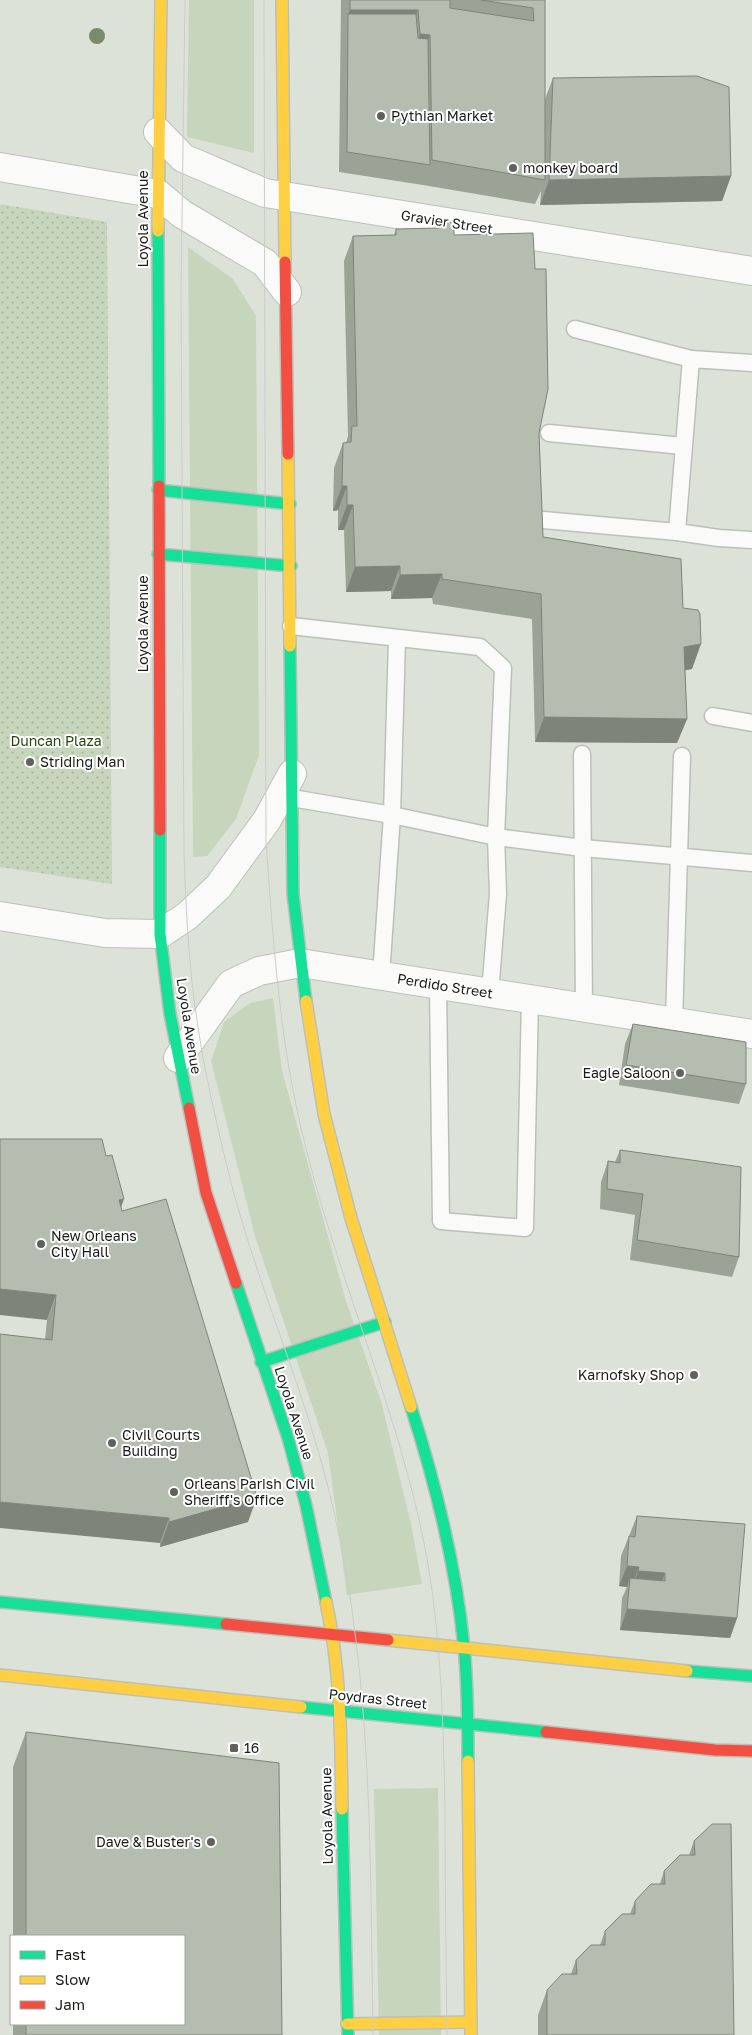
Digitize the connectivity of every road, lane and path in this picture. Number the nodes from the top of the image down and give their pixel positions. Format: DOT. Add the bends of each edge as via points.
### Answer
graph roads {
  1 [pos="161,0"];
  2 [pos="282,0"];
  3 [pos="158,132"];
  4 [pos="0,166"];
  5 [pos="158,194"];
  6 [pos="285,196"];
  7 [pos="752,271"];
  8 [pos="287,292"];
  9 [pos="575,329"];
  10 [pos="691,359"];
  11 [pos="752,363"];
  12 [pos="548,433"];
  13 [pos="683,446"];
  14 [pos="158,490"];
  15 [pos="290,504"];
  16 [pos="532,519"];
  17 [pos="677,532"];
  18 [pos="752,540"];
  19 [pos="158,554"];
  20 [pos="291,566"];
  21 [pos="291,626"];
  22 [pos="397,639"];
  23 [pos="713,716"];
  24 [pos="752,723"];
  25 [pos="582,754"];
  26 [pos="682,756"];
  27 [pos="292,786"];
  28 [pos="392,815"];
  29 [pos="496,837"];
  30 [pos="583,848"];
  31 [pos="680,856"];
  32 [pos="752,863"];
  33 [pos="0,916"];
  34 [pos="160,934"];
  35 [pos="300,963"];
  36 [pos="381,976"];
  37 [pos="438,984"];
  38 [pos="490,993"];
  39 [pos="530,999"];
  40 [pos="584,1008"];
  41 [pos="674,1022"];
  42 [pos="752,1034"];
  43 [pos="178,1058"];
  44 [pos="384,1322"];
  45 [pos="261,1362"];
  46 [pos="0,1602"];
  47 [pos="332,1634"];
  48 [pos="464,1647"];
  49 [pos="0,1675"];
  50 [pos="752,1676"];
  51 [pos="340,1710"];
  52 [pos="468,1723"];
  53 [pos="752,1752"];
  54 [pos="470,2022"];
  55 [pos="348,2030"];
  56 [pos="471,2035"];
  1 -- 3 [label="main road, Loyola Avenue"];
  2 -- 6 [label="main road"];
  3 -- 5 [label="main road, Loyola Avenue"];
  3 -- 6 [label="street, Gravier Street" via="182,158 265,193"];
  4 -- 5 [label="street"];
  5 -- 8 [label="street" via="182,214 265,263"];
  5 -- 14 [label="main road, Loyola Avenue"];
  6 -- 7 [label="street, Gravier Street"];
  6 -- 8 [label="main road"];
  8 -- 15 [label="main road"];
  9 -- 10 [label="lane"];
  10 -- 11 [label="lane"];
  10 -- 13 [label="lane"];
  12 -- 13 [label="lane"];
  13 -- 17 [label="lane"];
  14 -- 15 [label="main road"];
  14 -- 19 [label="main road, Loyola Avenue"];
  15 -- 20 [label="main road"];
  16 -- 17 [label="lane"];
  17 -- 18 [label="lane"];
  19 -- 20 [label="main road"];
  19 -- 34 [label="main road, Loyola Avenue"];
  20 -- 21 [label="main road"];
  21 -- 22 [label="lane"];
  21 -- 27 [label="main road"];
  22 -- 28 [label="lane"];
  22 -- 29 [label="lane" via="480,647 503,668"];
  23 -- 24 [label="lane"];
  25 -- 30 [label="lane"];
  26 -- 31 [label="lane"];
  27 -- 28 [label="lane"];
  27 -- 34 [label="street" via="218,887 187,916"];
  27 -- 35 [label="main road" via="293,894"];
  28 -- 29 [label="lane"];
  28 -- 36 [label="lane"];
  29 -- 30 [label="lane"];
  29 -- 38 [label="lane" via="498,894"];
  30 -- 31 [label="lane"];
  30 -- 40 [label="lane"];
  31 -- 32 [label="lane"];
  31 -- 41 [label="lane"];
  33 -- 34 [label="street" via="105,933"];
  34 -- 43 [label="main road, Loyola Avenue"];
  35 -- 36 [label="street, Perdido Street"];
  35 -- 43 [label="street, Perdido Street" via="259,971 231,984"];
  35 -- 44 [label="main road" via="324,1114 351,1218"];
  36 -- 37 [label="street, Perdido Street"];
  37 -- 38 [label="street, Perdido Street"];
  37 -- 39 [label="lane" via="441,1221 525,1228"];
  38 -- 39 [label="street, Perdido Street"];
  39 -- 40 [label="street, Perdido Street"];
  40 -- 41 [label="street, Perdido Street"];
  41 -- 42 [label="street, Perdido Street"];
  43 -- 45 [label="main road, Loyola Avenue" via="206,1193"];
  44 -- 45 [label="main road"];
  44 -- 48 [label="main road" via="432,1472"];
  45 -- 47 [label="main road, Loyola Avenue" via="288,1438"];
  46 -- 47 [label="main road"];
  47 -- 48 [label="main road"];
  47 -- 51 [label="main road, Loyola Avenue"];
  48 -- 50 [label="main road"];
  48 -- 52 [label="main road"];
  49 -- 51 [label="main road, Poydras Street"];
  51 -- 52 [label="main road, Poydras Street"];
  51 -- 55 [label="main road, Loyola Avenue"];
  52 -- 53 [label="main road, Poydras Street"];
  52 -- 54 [label="main road"];
  54 -- 55 [label="main road"];
  54 -- 56 [label="main road"];
}
